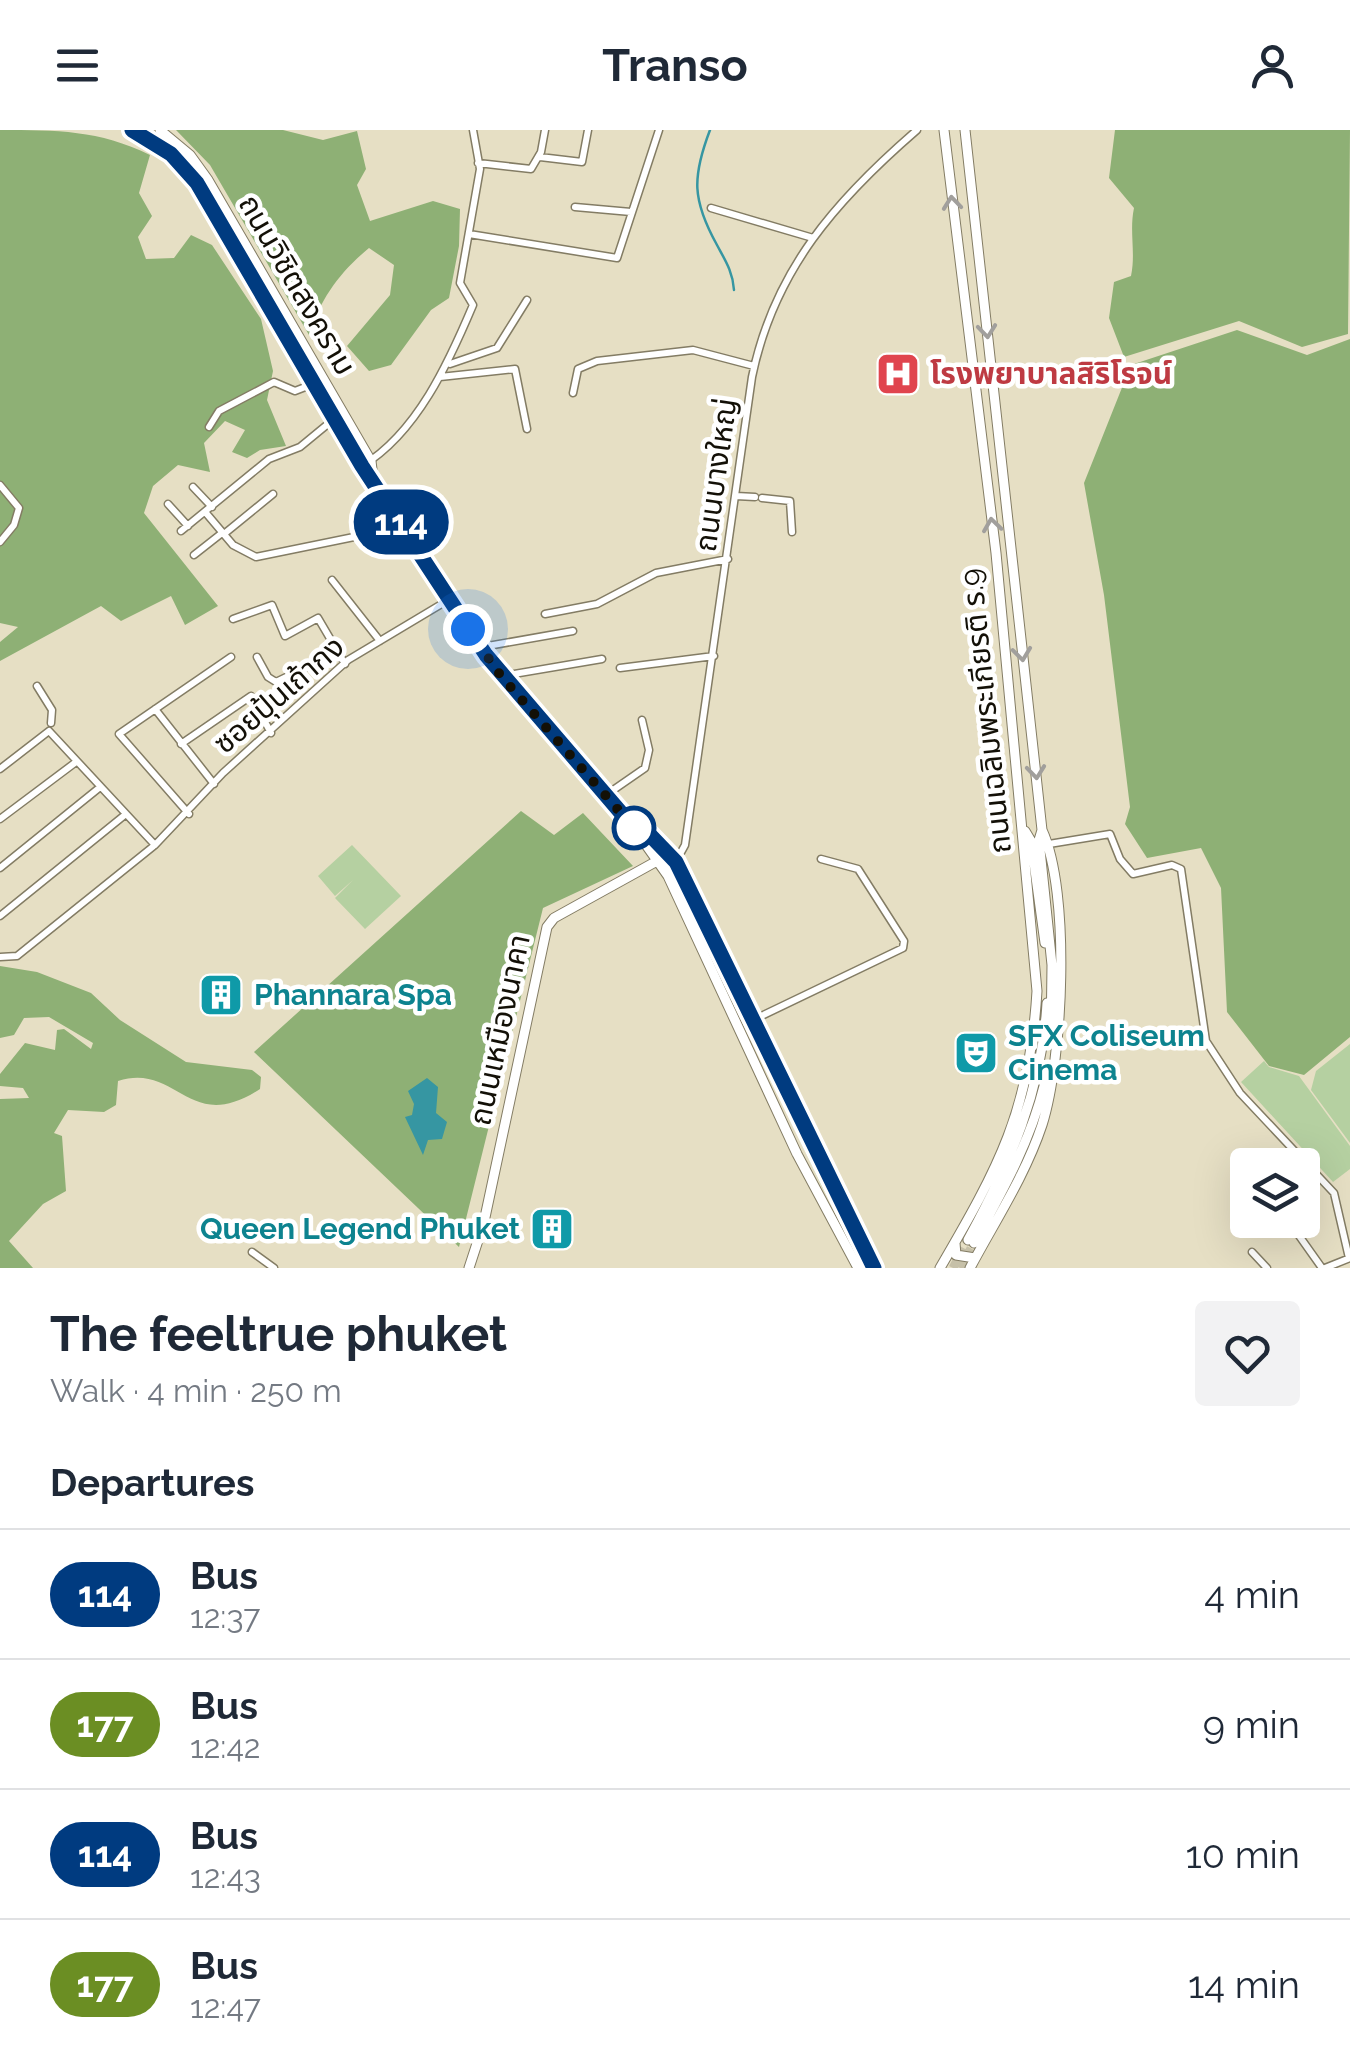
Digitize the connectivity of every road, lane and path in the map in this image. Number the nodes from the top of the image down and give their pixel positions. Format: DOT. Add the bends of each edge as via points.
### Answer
graph roads {
  1 [pos="132,130"];
  2 [pos="160,130"];
  3 [pos="474,130"];
  4 [pos="545,130"];
  5 [pos="588,130"];
  6 [pos="659,130"];
  7 [pos="916,130"];
  8 [pos="944,130"];
  9 [pos="966,130"];
  10 [pos="540,157"];
  11 [pos="478,163"];
  12 [pos="575,207"];
  13 [pos="711,208"];
  14 [pos="631,212"];
  15 [pos="468,234"];
  16 [pos="813,238"];
  17 [pos="527,300"];
  18 [pos="448,364"];
  19 [pos="754,366"];
  20 [pos="439,378"];
  21 [pos="313,384"];
  22 [pos="573,393"];
  23 [pos="334,419"];
  24 [pos="208,427"];
  25 [pos="527,429"];
  26 [pos="367,464"];
  27 [pos="0,485"];
  28 [pos="194,487"];
  29 [pos="273,494"];
  30 [pos="736,496"];
  31 [pos="168,504"];
  32 [pos="209,510"];
  33 [pos="404,527"];
  34 [pos="792,532"];
  35 [pos="223,533"];
  36 [pos="0,542"];
  37 [pos="194,554"];
  38 [pos="728,559"];
  39 [pos="332,580"];
  40 [pos="450,599"];
  41 [pos="545,614"];
  42 [pos="233,619"];
  43 [pos="573,631"];
  44 [pos="380,641"];
  45 [pos="481,647"];
  46 [pos="338,652"];
  47 [pos="714,656"];
  48 [pos="231,657"];
  49 [pos="258,657"];
  50 [pos="602,659"];
  51 [pos="345,664"];
  52 [pos="620,668"];
  53 [pos="501,676"];
  54 [pos="37,686"];
  55 [pos="155,709"];
  56 [pos="642,720"];
  57 [pos="51,723"];
  58 [pos="271,734"];
  59 [pos="181,744"];
  60 [pos="76,762"];
  61 [pos="0,769"];
  62 [pos="214,784"];
  63 [pos="99,788"];
  64 [pos="606,795"];
  65 [pos="126,814"];
  66 [pos="189,814"];
  67 [pos="0,820"];
  68 [pos="634,828"];
  69 [pos="1042,830"];
  70 [pos="1025,831"];
  71 [pos="1048,844"];
  72 [pos="155,845"];
  73 [pos="821,860"];
  74 [pos="657,861"];
  75 [pos="676,862"];
  76 [pos="0,868"];
  77 [pos="668,876"];
  78 [pos="0,916"];
  79 [pos="0,957"];
  80 [pos="752,1020"];
  81 [pos="1301,1238"];
  82 [pos="956,1240"];
  83 [pos="252,1252"];
  84 [pos="1252,1252"];
  85 [pos="1350,1258"];
  86 [pos="973,1263"];
  87 [pos="875,1267"];
  88 [pos="274,1268"];
  89 [pos="468,1268"];
  90 [pos="858,1268"];
  91 [pos="939,1268"];
  92 [pos="1267,1268"];
  93 [pos="1324,1268"];
  1 -- 21 [label="main road, ถนนวิชิตสงคราม" via="171,154 197,183"];
  2 -- 26 [label="main road, ถนนวิชิตสงคราม" via="208,180"];
  3 -- 11 [label="street"];
  4 -- 10 [label="street"];
  5 -- 10 [label="street" via="583,161"];
  6 -- 14 [label="street"];
  7 -- 16 [label="street, ถนนบางใหญ่"];
  70 -- 8 [label="main road, ถนนเฉลิมพระเกียรติ ร.9, one-way"];
  9 -- 69 [label="main road, ถนนเฉลิมพระเกียรติ ร.9, one-way"];
  10 -- 11 [label="street" via="529,170"];
  11 -- 15 [label="street"];
  12 -- 14 [label="street"];
  13 -- 16 [label="street"];
  14 -- 15 [label="street" via="617,258"];
  15 -- 18 [label="street" via="460,283 472,305"];
  16 -- 19 [label="street, ถนนบางใหญ่" via="770,312"];
  17 -- 18 [label="street" via="497,348"];
  18 -- 20 [label="street"];
  19 -- 22 [label="street" via="694,350 596,361 578,369"];
  19 -- 30 [label="street, ถนนบางใหญ่"];
  20 -- 25 [label="street" via="515,369"];
  20 -- 26 [label="street"];
  21 -- 23 [label="main road, ถนนวิชิตสงคราม"];
  21 -- 24 [label="street" via="294,390 274,382 219,411"];
  23 -- 26 [label="main road, ถนนวิชิตสงคราม"];
  23 -- 32 [label="street" via="300,447 269,459"];
  26 -- 33 [label="main road, ถนนวิชิตสงคราม"];
  27 -- 36 [label="street" via="19,508"];
  28 -- 32 [label="street"];
  29 -- 35 [label="street"];
  30 -- 34 [label="street" via="790,501"];
  30 -- 38 [label="street, ถนนบางใหญ่"];
  31 -- 32 [label="street" via="184,529"];
  32 -- 35 [label="street"];
  33 -- 35 [label="street" via="256,557"];
  33 -- 40 [label="main road, ถนนวิชิตสงคราม"];
  35 -- 37 [label="street"];
  38 -- 41 [label="street" via="656,574 596,604"];
  38 -- 47 [label="street, ถนนบางใหญ่"];
  39 -- 44 [label="street"];
  40 -- 44 [label="street, ซอยปุ้นเถ้ากง"];
  40 -- 45 [label="main road, ถนนวิชิตสงคราม"];
  42 -- 46 [label="street" via="272,605 285,636 318,618"];
  43 -- 45 [label="street"];
  44 -- 51 [label="street, ซอยปุ้นเถ้ากง"];
  45 -- 53 [label="main road, ถนนวิชิตสงคราม"];
  46 -- 49 [label="street" via="276,682"];
  46 -- 51 [label="street"];
  47 -- 52 [label="street"];
  47 -- 75 [label="street, ถนนบางใหญ่" via="685,845"];
  48 -- 55 [label="street"];
  50 -- 53 [label="street"];
  51 -- 58 [label="street, ซอยปุ้นเถ้ากง"];
  53 -- 64 [label="main road, ถนนวิชิตสงคราม"];
  54 -- 57 [label="street" via="53,713"];
  55 -- 59 [label="street"];
  55 -- 66 [label="street" via="119,734"];
  56 -- 64 [label="street" via="645,768"];
  58 -- 59 [label="street" via="252,696"];
  58 -- 62 [label="street, ซอยปุ้นเถ้ากง"];
  59 -- 62 [label="street"];
  60 -- 61 [label="street" via="49,731"];
  60 -- 63 [label="street"];
  60 -- 67 [label="street"];
  62 -- 66 [label="street, ซอยปุ้นเถ้ากง"];
  63 -- 65 [label="street"];
  63 -- 76 [label="street"];
  64 -- 68 [label="main road, ถนนวิชิตสงคราม"];
  65 -- 72 [label="street"];
  65 -- 78 [label="street"];
  66 -- 72 [label="street, ซอยปุ้นเถ้ากง"];
  68 -- 74 [label="main road, ถนนวิชิตสงคราม"];
  68 -- 75 [label="main road, ถนนวิชิตสงคราม"];
  69 -- 70 [label="main road" via="1052,965 1046,1078 1036,1119 971,1241 1022,1132 1042,1058 1046,963 1032,841"];
  69 -- 71 [label="main road, ถนนเฉลิมพระเกียรติ ร.9"];
  70 -- 82 [label="main road, ถนนเฉลิมพระเกียรติ ร.9" via="1036,959 1034,1050 1017,1121"];
  71 -- 85 [label="street" via="1110,834 1134,874 1180,868 1206,1041 1240,1093 1334,1193"];
  71 -- 86 [label="main road, ถนนเฉลิมพระเกียรติ ร.9" via="1060,981 1052,1075 1043,1123"];
  72 -- 79 [label="street, ซอยปุ้นเถ้ากง" via="18,956"];
  73 -- 80 [label="street" via="858,869 903,948"];
  74 -- 77 [label="main road, ถนนวิชิตสงคราม"];
  74 -- 89 [label="main road, ถนนเหมืองนาคา" via="547,927 484,1222"];
  75 -- 77 [label="street, ถนนบางใหญ่"];
  75 -- 80 [label="main road, ถนนวิชิตสงคราม"];
  77 -- 90 [label="main road, ถนนวิชิตสงคราม" via="797,1154"];
  80 -- 87 [label="main road, ถนนวิชิตสงคราม"];
  81 -- 93 [label="street"];
  82 -- 86 [label="main road" via="956,1255"];
  82 -- 91 [label="main road, ถนนเฉลิมพระเกียรติ ร.9"];
  83 -- 88 [label="street"];
  84 -- 92 [label="street"];
  85 -- 93 [label="street"];
}
